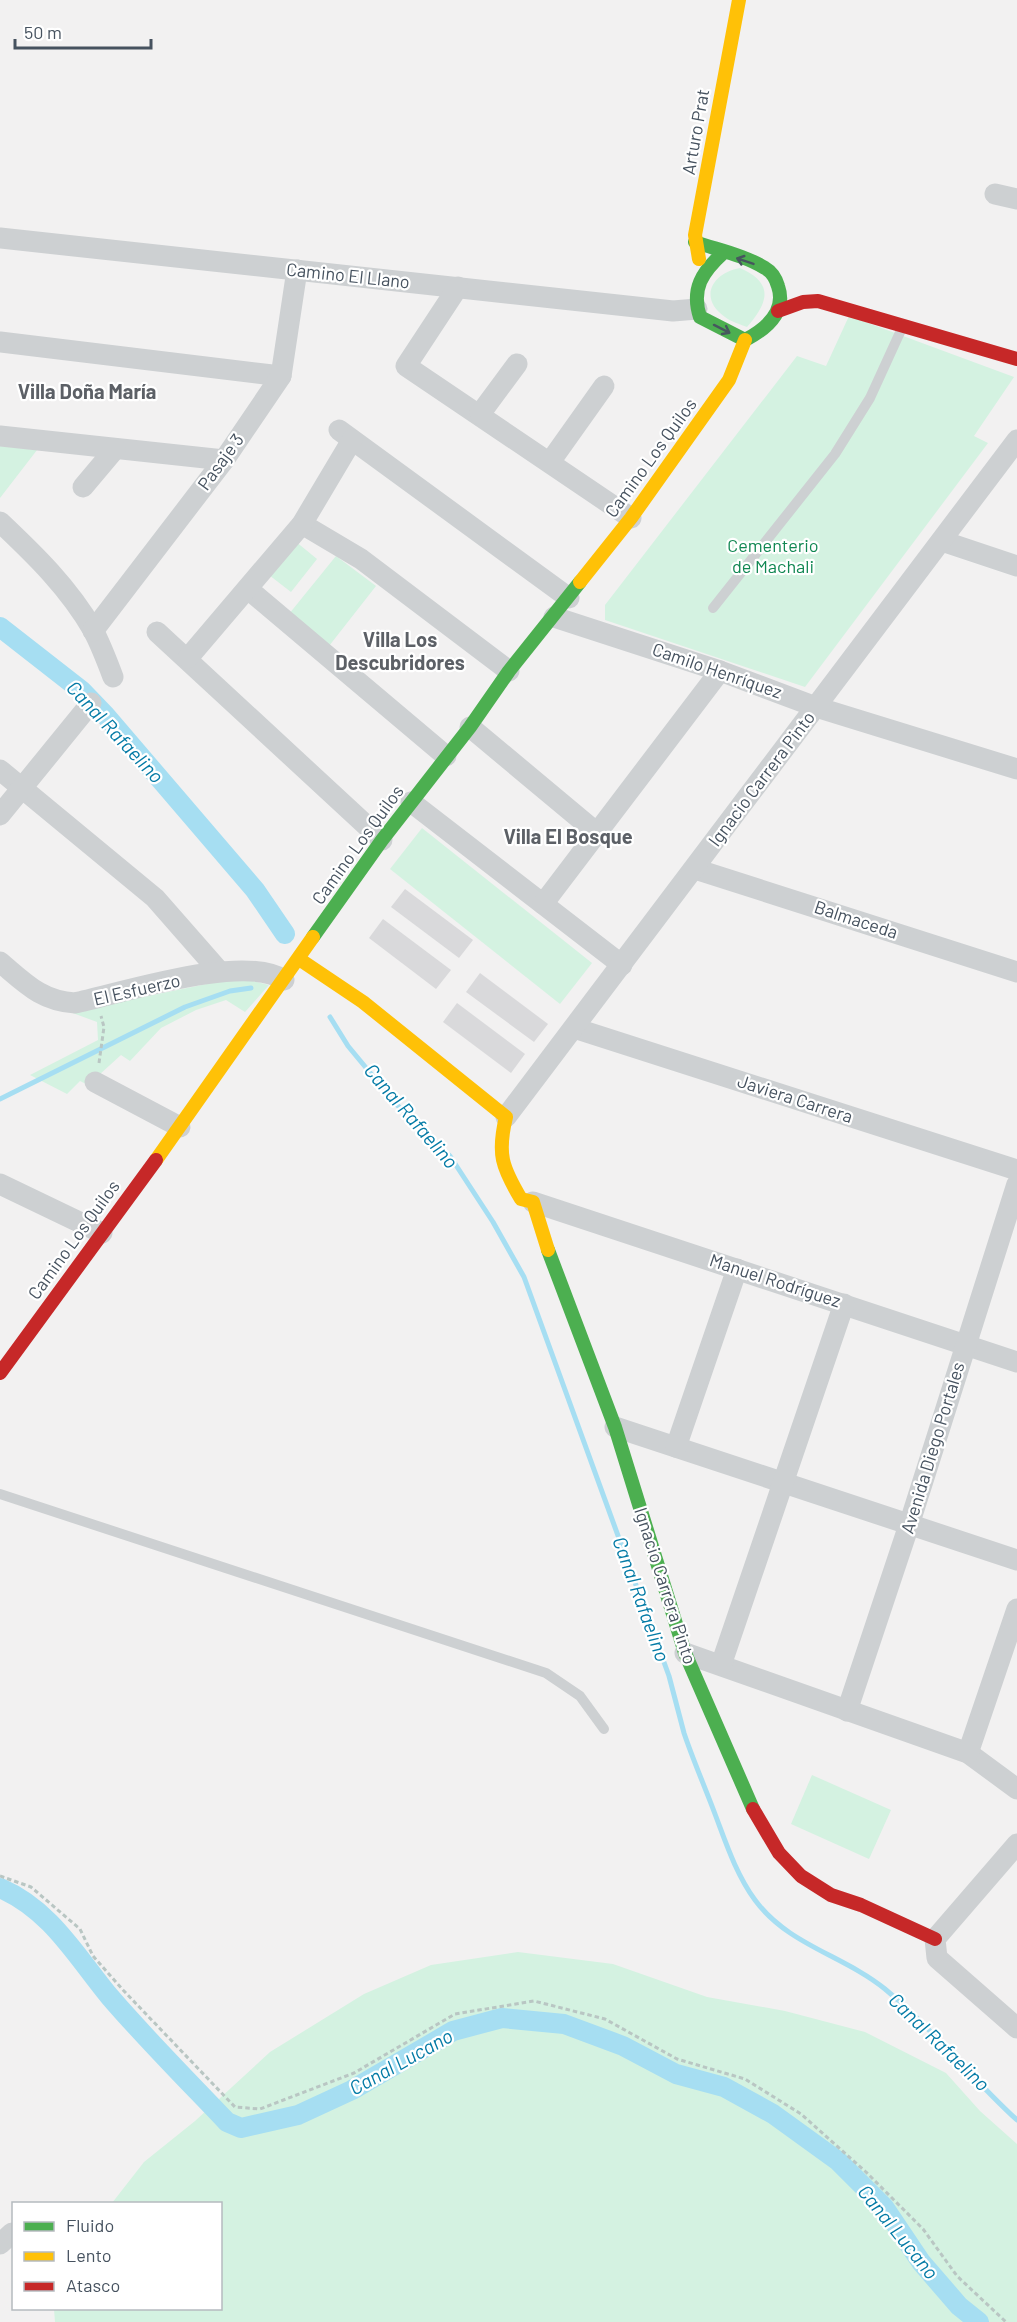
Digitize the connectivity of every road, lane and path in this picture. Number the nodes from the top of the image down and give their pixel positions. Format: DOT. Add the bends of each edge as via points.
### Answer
graph roads {
  1 [pos="739,0"];
  2 [pos="995,194"];
  3 [pos="1017,199"];
  4 [pos="0,238"];
  5 [pos="695,242"];
  6 [pos="723,253"];
  7 [pos="297,270"];
  8 [pos="704,270"];
  9 [pos="775,279"];
  10 [pos="458,288"];
  11 [pos="818,301"];
  12 [pos="697,309"];
  13 [pos="778,311"];
  14 [pos="904,325"];
  15 [pos="745,340"];
  16 [pos="0,342"];
  17 [pos="1017,359"];
  18 [pos="517,363"];
  19 [pos="281,376"];
  20 [pos="604,386"];
  21 [pos="480,414"];
  22 [pos="0,436"];
  23 [pos="1017,440"];
  24 [pos="115,449"];
  25 [pos="224,460"];
  26 [pos="550,462"];
  27 [pos="83,487"];
  28 [pos="631,518"];
  29 [pos="0,522"];
  30 [pos="302,524"];
  31 [pos="942,541"];
  32 [pos="1017,566"];
  33 [pos="248,589"];
  34 [pos="569,598"];
  35 [pos="713,608"];
  36 [pos="554,617"];
  37 [pos="93,631"];
  38 [pos="157,632"];
  39 [pos="188,658"];
  40 [pos="720,670"];
  41 [pos="509,671"];
  42 [pos="113,677"];
  43 [pos="92,703"];
  44 [pos="816,706"];
  45 [pos="470,727"];
  46 [pos="446,756"];
  47 [pos="0,770"];
  48 [pos="1017,770"];
  49 [pos="22,788"];
  50 [pos="411,802"];
  51 [pos="0,815"];
  52 [pos="597,833"];
  53 [pos="382,840"];
  54 [pos="695,869"];
  55 [pos="543,903"];
  56 [pos="298,959"];
  57 [pos="0,962"];
  58 [pos="622,965"];
  59 [pos="219,971"];
  60 [pos="1017,972"];
  61 [pos="284,980"];
  62 [pos="104,1027"];
  63 [pos="574,1028"];
  64 [pos="100,1058"];
  65 [pos="95,1082"];
  66 [pos="506,1117"];
  67 [pos="180,1127"];
  68 [pos="1017,1170"];
  69 [pos="1017,1184"];
  70 [pos="0,1185"];
  71 [pos="533,1202"];
  72 [pos="102,1233"];
  73 [pos="737,1269"];
  74 [pos="844,1304"];
  75 [pos="965,1344"];
  76 [pos="1017,1362"];
  77 [pos="0,1373"];
  78 [pos="615,1427"];
  79 [pos="676,1447"];
  80 [pos="785,1483"];
  81 [pos="0,1494"];
  82 [pos="909,1525"];
  83 [pos="1017,1560"];
  84 [pos="1017,1609"];
  85 [pos="685,1653"];
  86 [pos="721,1665"];
  87 [pos="847,1712"];
  88 [pos="604,1729"];
  89 [pos="968,1753"];
  90 [pos="1017,1789"];
  91 [pos="1017,1844"];
  92 [pos="0,1876"];
  93 [pos="936,1948"];
  94 [pos="1017,2028"];
  95 [pos="1006,2322"];
  1 -- 5 [label="street, Arturo Prat"];
  2 -- 3 [label="street"];
  4 -- 7 [label="street, Camino El Llano"];
  5 -- 6 [label="street"];
  5 -- 8 [label="street, Arturo Prat"];
  6 -- 8 [label="street"];
  9 -- 6 [label="street, one-way" via="768,269"];
  7 -- 10 [label="street, Camino El Llano"];
  7 -- 19 [label="street, Pasaje 3"];
  8 -- 12 [label="street" via="695,294"];
  9 -- 11 [label="street" via="808,291"];
  9 -- 13 [label="street" via="781,291"];
  10 -- 12 [label="street, Camino El Llano" via="673,311"];
  10 -- 21 [label="street" via="406,366"];
  11 -- 13 [label="street"];
  11 -- 14 [label="street"];
  12 -- 15 [label="street, one-way" via="700,317"];
  13 -- 15 [label="street" via="765,330"];
  14 -- 17 [label="street"];
  14 -- 35 [label="lane" via="870,398 836,454"];
  15 -- 28 [label="street, Camino Los Quilos" via="729,380"];
  16 -- 19 [label="street"];
  18 -- 21 [label="street"];
  19 -- 25 [label="street, Pasaje 3"];
  20 -- 26 [label="street"];
  21 -- 26 [label="street"];
  22 -- 24 [label="street"];
  23 -- 31 [label="street, Ignacio Carrera Pinto"];
  24 -- 25 [label="street"];
  24 -- 27 [label="street"];
  25 -- 37 [label="street, Pasaje 3"];
  26 -- 28 [label="street"];
  28 -- 34 [label="street, Camino Los Quilos"];
  29 -- 37 [label="street" via="46,566"];
  30 -- 33 [label="street"];
  30 -- 34 [label="street" via="346,435"];
  30 -- 41 [label="street" via="361,559"];
  31 -- 32 [label="street"];
  31 -- 44 [label="street, Ignacio Carrera Pinto"];
  33 -- 39 [label="street"];
  33 -- 46 [label="street"];
  34 -- 36 [label="street, Camino Los Quilos"];
  36 -- 40 [label="street, Camilo Henríquez"];
  36 -- 41 [label="street, Camino Los Quilos"];
  37 -- 42 [label="street"];
  38 -- 39 [label="street"];
  39 -- 53 [label="street"];
  40 -- 44 [label="street, Camilo Henríquez"];
  40 -- 52 [label="street"];
  41 -- 45 [label="street, Camino Los Quilos"];
  43 -- 49 [label="street"];
  44 -- 48 [label="street, Camilo Henríquez"];
  44 -- 54 [label="street, Ignacio Carrera Pinto"];
  45 -- 46 [label="street, Camino Los Quilos"];
  45 -- 52 [label="street"];
  46 -- 50 [label="street, Camino Los Quilos"];
  47 -- 49 [label="street"];
  49 -- 51 [label="street"];
  49 -- 59 [label="street" via="155,898"];
  50 -- 53 [label="street, Camino Los Quilos"];
  50 -- 55 [label="street"];
  52 -- 55 [label="street"];
  53 -- 56 [label="street, Camino Los Quilos"];
  54 -- 58 [label="street, Ignacio Carrera Pinto"];
  54 -- 60 [label="street, Balmaceda"];
  55 -- 58 [label="street"];
  56 -- 61 [label="street, Camino Los Quilos"];
  56 -- 66 [label="street" via="363,1002"];
  57 -- 59 [label="street, El Esfuerzo" via="36,992 56,1002 75,1004"];
  58 -- 63 [label="street, Ignacio Carrera Pinto"];
  59 -- 61 [label="street, El Esfuerzo" via="255,970 274,973"];
  61 -- 67 [label="street, Camino Los Quilos"];
  62 -- 64 [label="path"];
  63 -- 66 [label="street, Ignacio Carrera Pinto"];
  63 -- 68 [label="street, Javiera Carrera"];
  65 -- 67 [label="street"];
  66 -- 71 [label="street, Ignacio Carrera Pinto" via="498,1147 503,1168 521,1199"];
  67 -- 72 [label="street, Camino Los Quilos"];
  69 -- 75 [label="street, Avenida Diego Portales"];
  70 -- 72 [label="street"];
  71 -- 73 [label="street, Manuel Rodríguez"];
  71 -- 78 [label="street, Ignacio Carrera Pinto" via="559,1284"];
  72 -- 77 [label="street, Camino Los Quilos"];
  73 -- 74 [label="street, Manuel Rodríguez"];
  73 -- 79 [label="street"];
  74 -- 75 [label="street, Manuel Rodríguez"];
  74 -- 80 [label="street"];
  75 -- 76 [label="street, Manuel Rodríguez"];
  75 -- 82 [label="street, Avenida Diego Portales"];
  78 -- 79 [label="street"];
  78 -- 85 [label="street, Ignacio Carrera Pinto"];
  79 -- 80 [label="street"];
  80 -- 82 [label="street"];
  80 -- 86 [label="street"];
  81 -- 88 [label="lane" via="546,1673 580,1696"];
  82 -- 83 [label="street"];
  82 -- 87 [label="street, Avenida Diego Portales"];
  84 -- 89 [label="street"];
  85 -- 86 [label="street"];
  85 -- 93 [label="street, Ignacio Carrera Pinto" via="761,1826 779,1853 801,1876 831,1895 861,1905"];
  86 -- 87 [label="street"];
  87 -- 89 [label="street"];
  89 -- 90 [label="street"];
  91 -- 93 [label="street"];
  92 -- 95 [label="path" via="31,1887 80,1929 93,1956 235,2107 260,2109 354,2073 455,2014 534,2001 605,2019 677,2059 745,2079 801,2114 866,2172 923,2229 957,2276"];
  93 -- 94 [label="street"];
}
